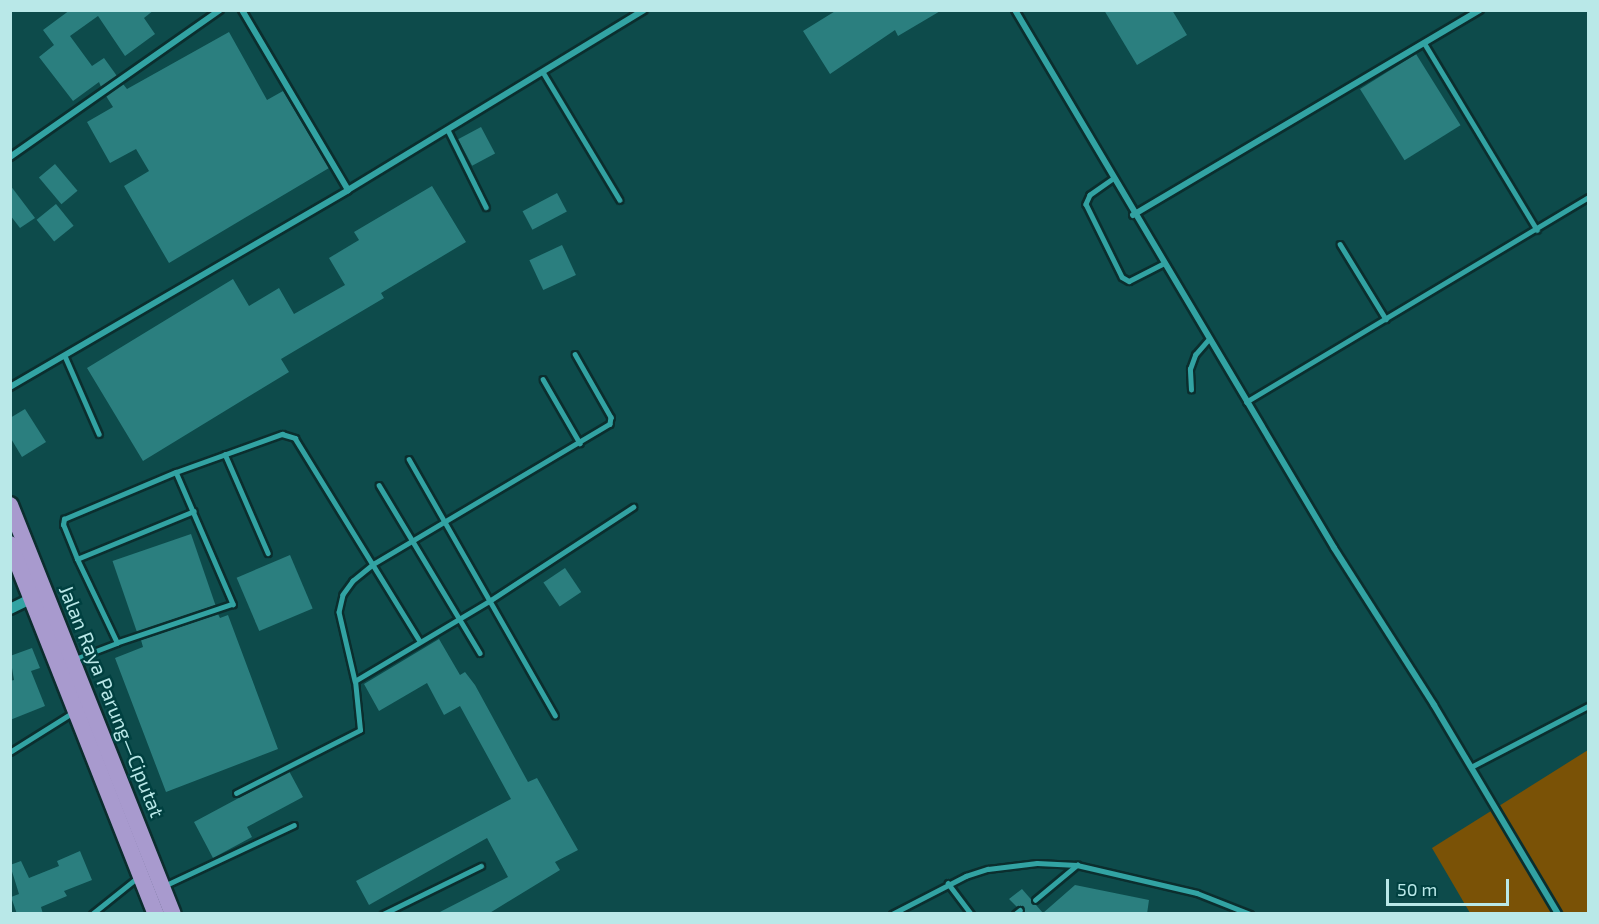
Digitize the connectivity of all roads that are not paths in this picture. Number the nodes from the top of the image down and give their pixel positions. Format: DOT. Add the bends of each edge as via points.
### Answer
graph roads {
  1 [pos="220,10"];
  2 [pos="242,10"];
  3 [pos="644,10"];
  4 [pos="1015,10"];
  5 [pos="1480,10"];
  6 [pos="632,14"];
  7 [pos="1425,44"];
  8 [pos="543,72"];
  9 [pos="448,130"];
  10 [pos="10,157"];
  11 [pos="1113,179"];
  12 [pos="348,190"];
  13 [pos="1588,197"];
  14 [pos="620,200"];
  15 [pos="486,207"];
  16 [pos="1133,215"];
  17 [pos="1537,230"];
  18 [pos="1340,244"];
  19 [pos="1163,264"];
  20 [pos="1386,319"];
  21 [pos="1209,339"];
  22 [pos="575,354"];
  23 [pos="64,356"];
  24 [pos="543,379"];
  25 [pos="10,387"];
  26 [pos="1191,390"];
  27 [pos="1246,402"];
  28 [pos="99,434"];
  29 [pos="580,442"];
  30 [pos="225,454"];
  31 [pos="409,459"];
  32 [pos="176,472"];
  33 [pos="379,485"];
  34 [pos="10,505"];
  35 [pos="633,507"];
  36 [pos="194,511"];
  37 [pos="446,522"];
  38 [pos="413,541"];
  39 [pos="10,544"];
  40 [pos="268,553"];
  41 [pos="77,560"];
  42 [pos="374,564"];
  43 [pos="33,598"];
  44 [pos="491,600"];
  45 [pos="10,609"];
  46 [pos="460,618"];
  47 [pos="420,641"];
  48 [pos="117,643"];
  49 [pos="480,653"];
  50 [pos="74,659"];
  51 [pos="356,681"];
  52 [pos="1588,706"];
  53 [pos="76,710"];
  54 [pos="555,715"];
  55 [pos="10,752"];
  56 [pos="1471,767"];
  57 [pos="236,793"];
  58 [pos="294,825"];
  59 [pos="1077,865"];
  60 [pos="481,866"];
  61 [pos="142,875"];
  62 [pos="948,883"];
  63 [pos="162,887"];
  64 [pos="1035,900"];
  65 [pos="92,914"];
  66 [pos="156,914"];
  67 [pos="173,914"];
  68 [pos="383,914"];
  69 [pos="892,914"];
  70 [pos="971,914"];
  71 [pos="1250,914"];
  72 [pos="1558,914"];
  1 -- 10 [label="street"];
  2 -- 12 [label="street"];
  3 -- 6 [label="street"];
  4 -- 11 [label="street"];
  5 -- 7 [label="street"];
  6 -- 8 [label="street"];
  7 -- 16 [label="street"];
  7 -- 17 [label="lane"];
  8 -- 9 [label="street"];
  8 -- 14 [label="lane"];
  9 -- 12 [label="street"];
  9 -- 15 [label="lane"];
  11 -- 16 [label="street"];
  11 -- 19 [label="lane" via="1090,195 1086,204 1122,277 1128,281"];
  12 -- 23 [label="street"];
  13 -- 17 [label="lane"];
  16 -- 19 [label="street"];
  17 -- 20 [label="lane"];
  18 -- 20 [label="lane"];
  19 -- 21 [label="street"];
  20 -- 27 [label="lane"];
  21 -- 26 [label="lane" via="1195,355 1190,369"];
  21 -- 27 [label="street"];
  22 -- 29 [label="lane" via="611,417 606,429"];
  23 -- 25 [label="street"];
  23 -- 28 [label="lane"];
  24 -- 29 [label="lane"];
  27 -- 56 [label="street"];
  29 -- 37 [label="lane"];
  30 -- 32 [label="lane"];
  30 -- 40 [label="lane"];
  30 -- 42 [label="lane" via="290,434"];
  31 -- 37 [label="lane"];
  32 -- 36 [label="lane"];
  32 -- 41 [label="lane" via="64,519"];
  33 -- 38 [label="lane"];
  34 -- 50 [label="highway, Jalan Raya Parung—Ciputat"];
  35 -- 44 [label="lane"];
  36 -- 41 [label="lane"];
  36 -- 48 [label="lane" via="233,604"];
  37 -- 38 [label="lane"];
  37 -- 44 [label="lane"];
  38 -- 42 [label="lane"];
  38 -- 46 [label="lane"];
  39 -- 43 [label="highway, Jalan Raya Parung—Ciputat"];
  41 -- 48 [label="lane"];
  42 -- 47 [label="lane"];
  42 -- 51 [label="lane" via="353,581 343,595 339,612"];
  43 -- 45 [label="street"];
  43 -- 53 [label="highway, Jalan Raya Parung—Ciputat"];
  44 -- 46 [label="lane"];
  44 -- 54 [label="lane"];
  46 -- 47 [label="lane"];
  46 -- 49 [label="lane"];
  47 -- 51 [label="lane"];
  48 -- 50 [label="lane"];
  50 -- 63 [label="highway, Jalan Raya Parung—Ciputat"];
  51 -- 57 [label="lane" via="360,730"];
  52 -- 56 [label="lane"];
  53 -- 55 [label="lane"];
  53 -- 61 [label="highway, Jalan Raya Parung—Ciputat"];
  56 -- 72 [label="street"];
  58 -- 63 [label="lane"];
  59 -- 62 [label="lane" via="1010,865"];
  59 -- 64 [label="lane"];
  59 -- 71 [label="lane" via="1197,893"];
  60 -- 68 [label="lane"];
  61 -- 65 [label="lane"];
  61 -- 66 [label="highway, Jalan Raya Parung—Ciputat"];
  62 -- 69 [label="lane"];
  62 -- 70 [label="lane"];
  63 -- 67 [label="highway, Jalan Raya Parung—Ciputat"];
}
